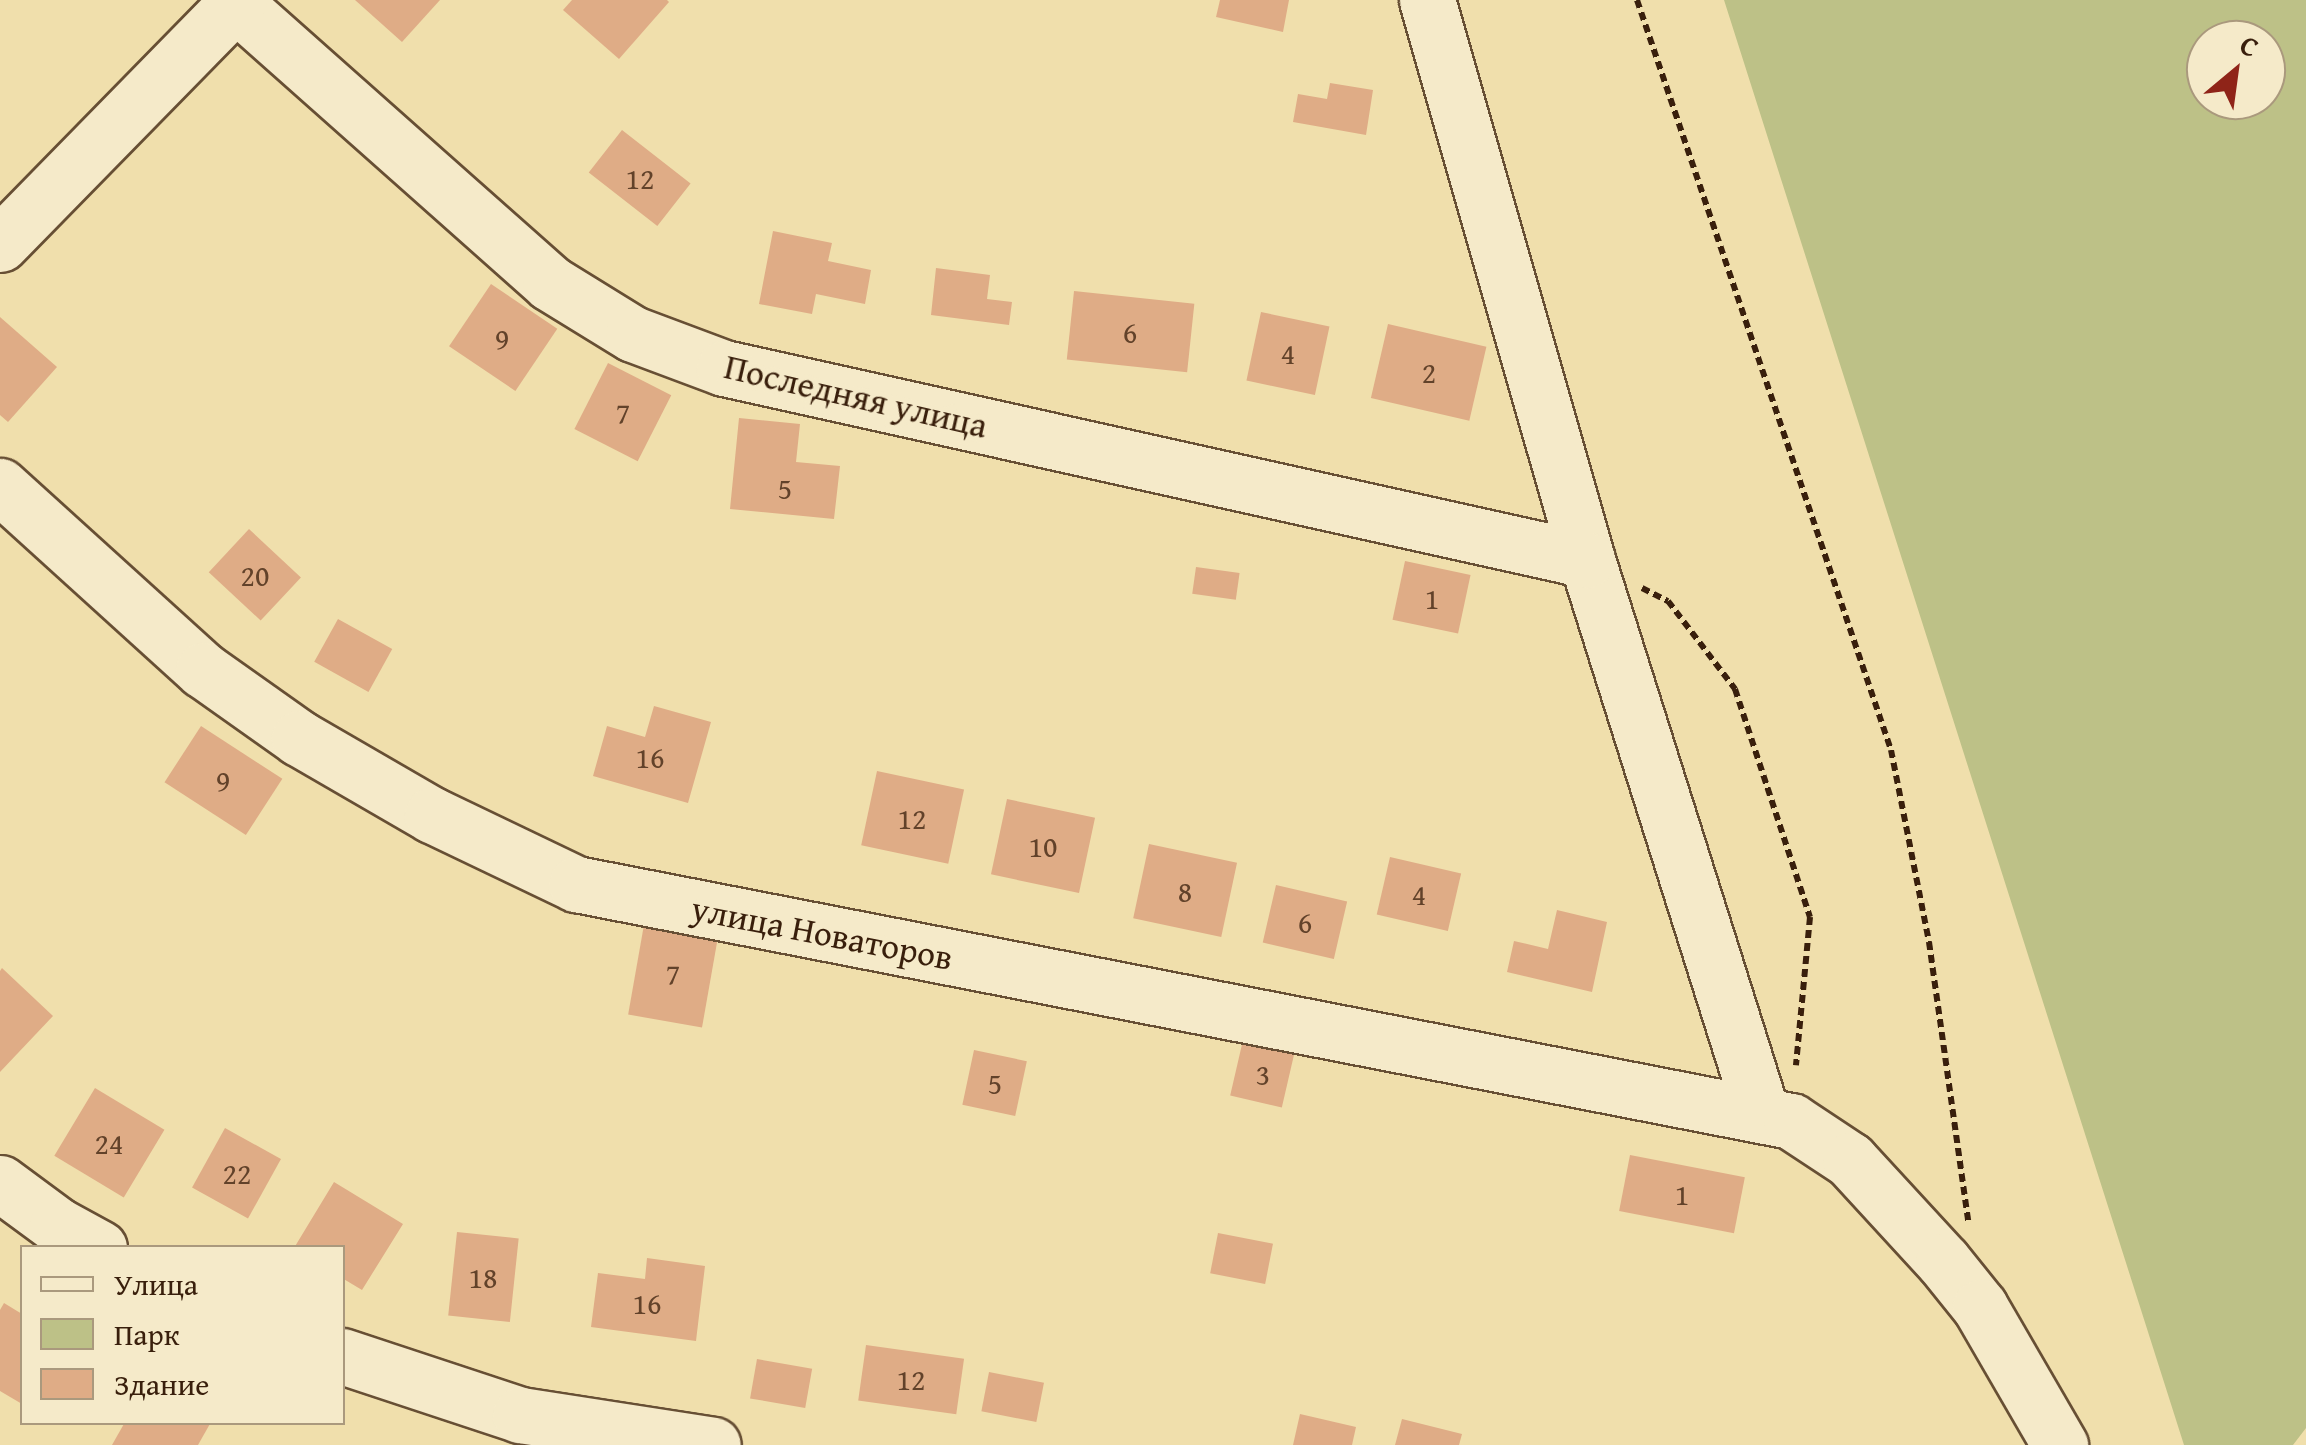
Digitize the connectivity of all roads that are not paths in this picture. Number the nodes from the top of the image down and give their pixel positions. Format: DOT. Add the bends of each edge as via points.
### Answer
graph roads {
  1 [pos="1428,0"];
  2 [pos="238,2"];
  3 [pos="0,244"];
  4 [pos="0,486"];
  5 [pos="1587,560"];
  6 [pos="1776,1116"];
  7 [pos="0,1183"];
  8 [pos="94,1245"];
  9 [pos="345,1357"];
  10 [pos="712,1445"];
  11 [pos="2060,1445"];
  1 -- 5 [label="street"];
  2 -- 3 [label="street"];
  2 -- 5 [label="street, Последняя улица" via="550,283 632,334 724,368"];
  4 -- 6 [label="street, улица Новаторов" via="203,670 299,738 432,816 576,884"];
  5 -- 6 [label="street"];
  6 -- 11 [label="street" via="1850,1160 1943,1261 1980,1307"];
  7 -- 8 [label="street"];
  9 -- 10 [label="street" via="520,1414"];
}
